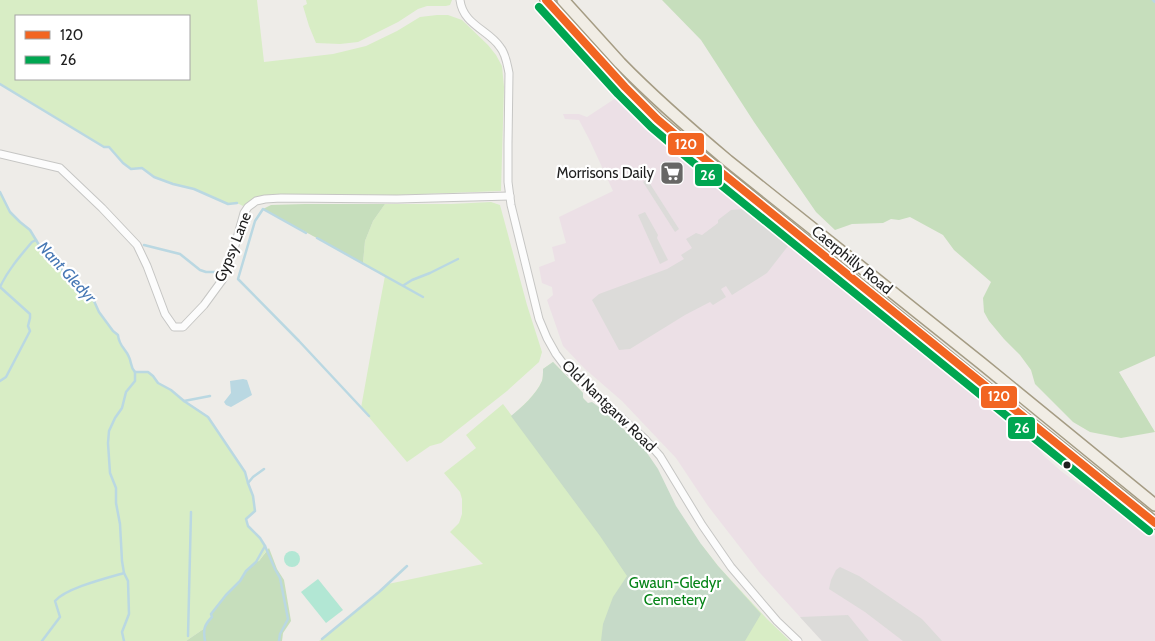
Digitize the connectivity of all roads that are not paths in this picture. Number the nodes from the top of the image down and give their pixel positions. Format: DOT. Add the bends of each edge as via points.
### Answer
graph roads {
  1 [pos="460,0"];
  2 [pos="546,0"];
  3 [pos="564,0"];
  4 [pos="0,154"];
  5 [pos="510,196"];
  6 [pos="1155,505"];
  7 [pos="1155,523"];
  8 [pos="798,641"];
  1 -- 5 [label="street, Old Nantgarw Road" via="469,19 500,45 508,64"];
  2 -- 7 [label="main road, Caerphilly Road" via="657,119"];
  3 -- 6 [label="main road, Caerphilly Road" via="620,63 696,134"];
  4 -- 5 [label="street, Gypsy Lane" via="60,168 102,208 137,245 165,314 174,327 184,327 223,279 244,213 256,201 281,198 397,200"];
  5 -- 8 [label="street, Old Nantgarw Road" via="542,328 552,347 568,370 660,456 732,568"];
}
